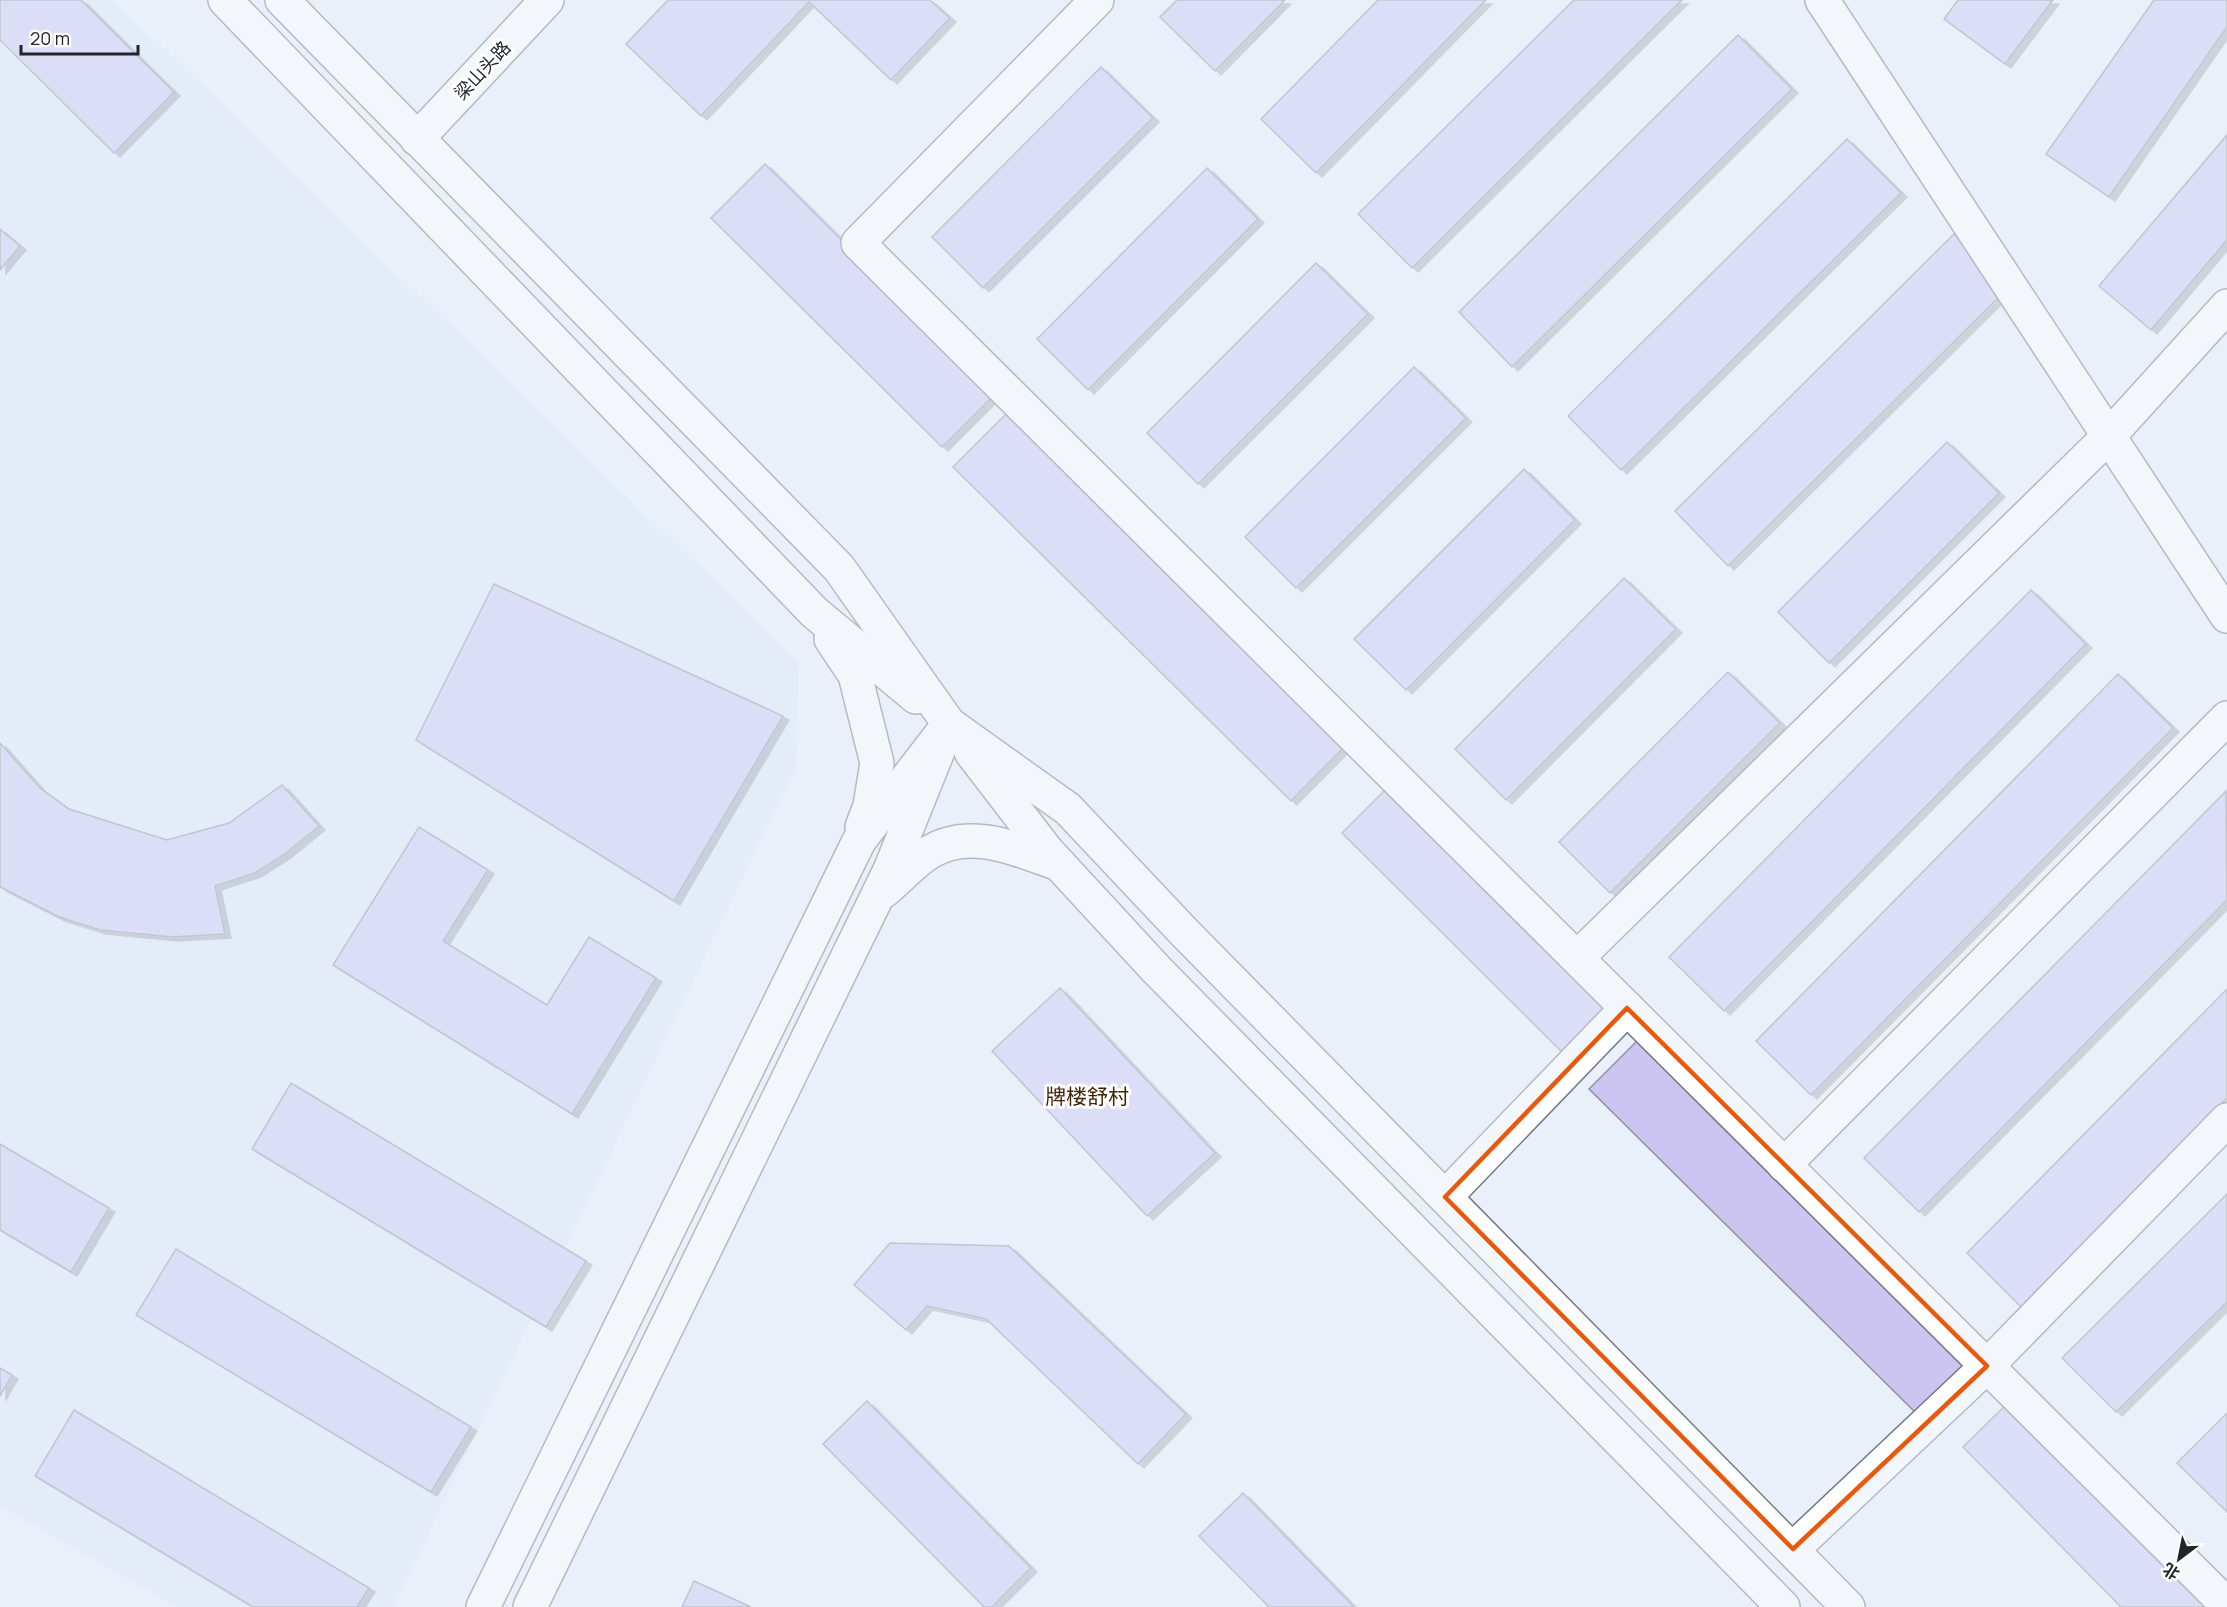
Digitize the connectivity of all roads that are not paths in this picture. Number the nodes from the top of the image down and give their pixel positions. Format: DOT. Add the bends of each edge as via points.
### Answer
graph roads {
  1 [pos="225,0"];
  2 [pos="282,0"];
  3 [pos="547,0"];
  4 [pos="1097,0"];
  5 [pos="1822,0"];
  6 [pos="417,139"];
  7 [pos="2227,306"];
  8 [pos="2109,436"];
  9 [pos="814,612"];
  10 [pos="2227,616"];
  11 [pos="2227,718"];
  12 [pos="949,724"];
  13 [pos="849,861"];
  14 [pos="1059,864"];
  15 [pos="876,898"];
  16 [pos="1577,958"];
  17 [pos="1627,1008"];
  18 [pos="2227,1119"];
  19 [pos="1784,1165"];
  20 [pos="1445,1197"];
  21 [pos="1987,1366"];
  22 [pos="1793,1549"];
  23 [pos="2227,1605"];
  24 [pos="483,1607"];
  25 [pos="531,1607"];
  26 [pos="1784,1607"];
  27 [pos="1848,1607"];
  1 -- 9 [label="main road"];
  2 -- 6 [label="main road"];
  3 -- 6 [label="main road, 梁山头路"];
  4 -- 16 [label="main road" via="858,243"];
  5 -- 8 [label="main road"];
  6 -- 12 [label="main road" via="839,568"];
  7 -- 8 [label="main road"];
  8 -- 10 [label="main road"];
  8 -- 16 [label="main road"];
  9 -- 12 [label="main road"];
  9 -- 13 [label="main road" via="855,675 878,763 870,806"];
  11 -- 19 [label="main road"];
  12 -- 13 [label="main road" via="859,841"];
  12 -- 14 [label="main road"];
  12 -- 15 [label="main road"];
  12 -- 20 [label="main road" via="1068,809"];
  13 -- 24 [label="main road"];
  14 -- 15 [label="main road" via="1001,845 963,839 930,852"];
  14 -- 26 [label="main road" via="1173,986"];
  15 -- 25 [label="main road"];
  16 -- 17 [label="main road"];
  17 -- 19 [label="main road"];
  17 -- 20 [label="main road"];
  18 -- 21 [label="main road"];
  19 -- 21 [label="main road"];
  20 -- 22 [label="main road"];
  21 -- 22 [label="main road"];
  21 -- 23 [label="main road"];
  22 -- 27 [label="main road"];
}
